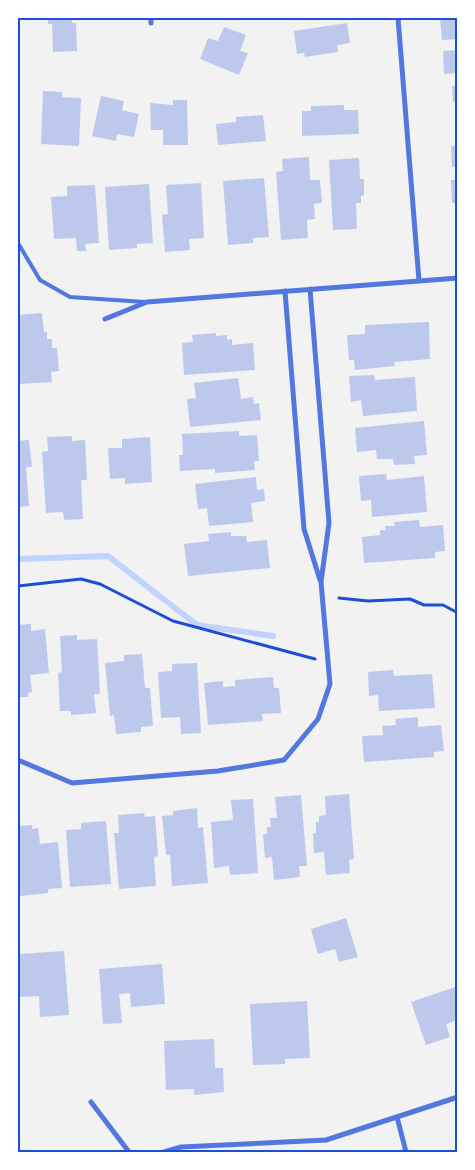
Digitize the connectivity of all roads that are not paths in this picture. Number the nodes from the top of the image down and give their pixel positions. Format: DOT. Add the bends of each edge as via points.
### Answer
graph roads {
  1 [pos="398,18"];
  2 [pos="18,243"];
  3 [pos="458,278"];
  4 [pos="418,281"];
  5 [pos="310,289"];
  6 [pos="285,291"];
  7 [pos="147,302"];
  8 [pos="105,319"];
  9 [pos="321,582"];
  10 [pos="18,760"];
  11 [pos="458,1097"];
  12 [pos="91,1102"];
  13 [pos="397,1117"];
  14 [pos="129,1152"];
  15 [pos="164,1152"];
  16 [pos="406,1152"];
  1 -- 4 [label="street"];
  2 -- 7 [label="lane" via="40,280 70,297"];
  3 -- 4 [label="street"];
  4 -- 5 [label="street"];
  5 -- 6 [label="street"];
  5 -- 9 [label="street" via="329,523"];
  6 -- 7 [label="street"];
  6 -- 9 [label="street" via="304,529"];
  7 -- 8 [label="street"];
  9 -- 10 [label="street" via="330,684 318,719 284,760 218,770 72,783"];
  11 -- 13 [label="street"];
  12 -- 14 [label="street"];
  13 -- 15 [label="street" via="326,1140 182,1147"];
  13 -- 16 [label="street"];
}
